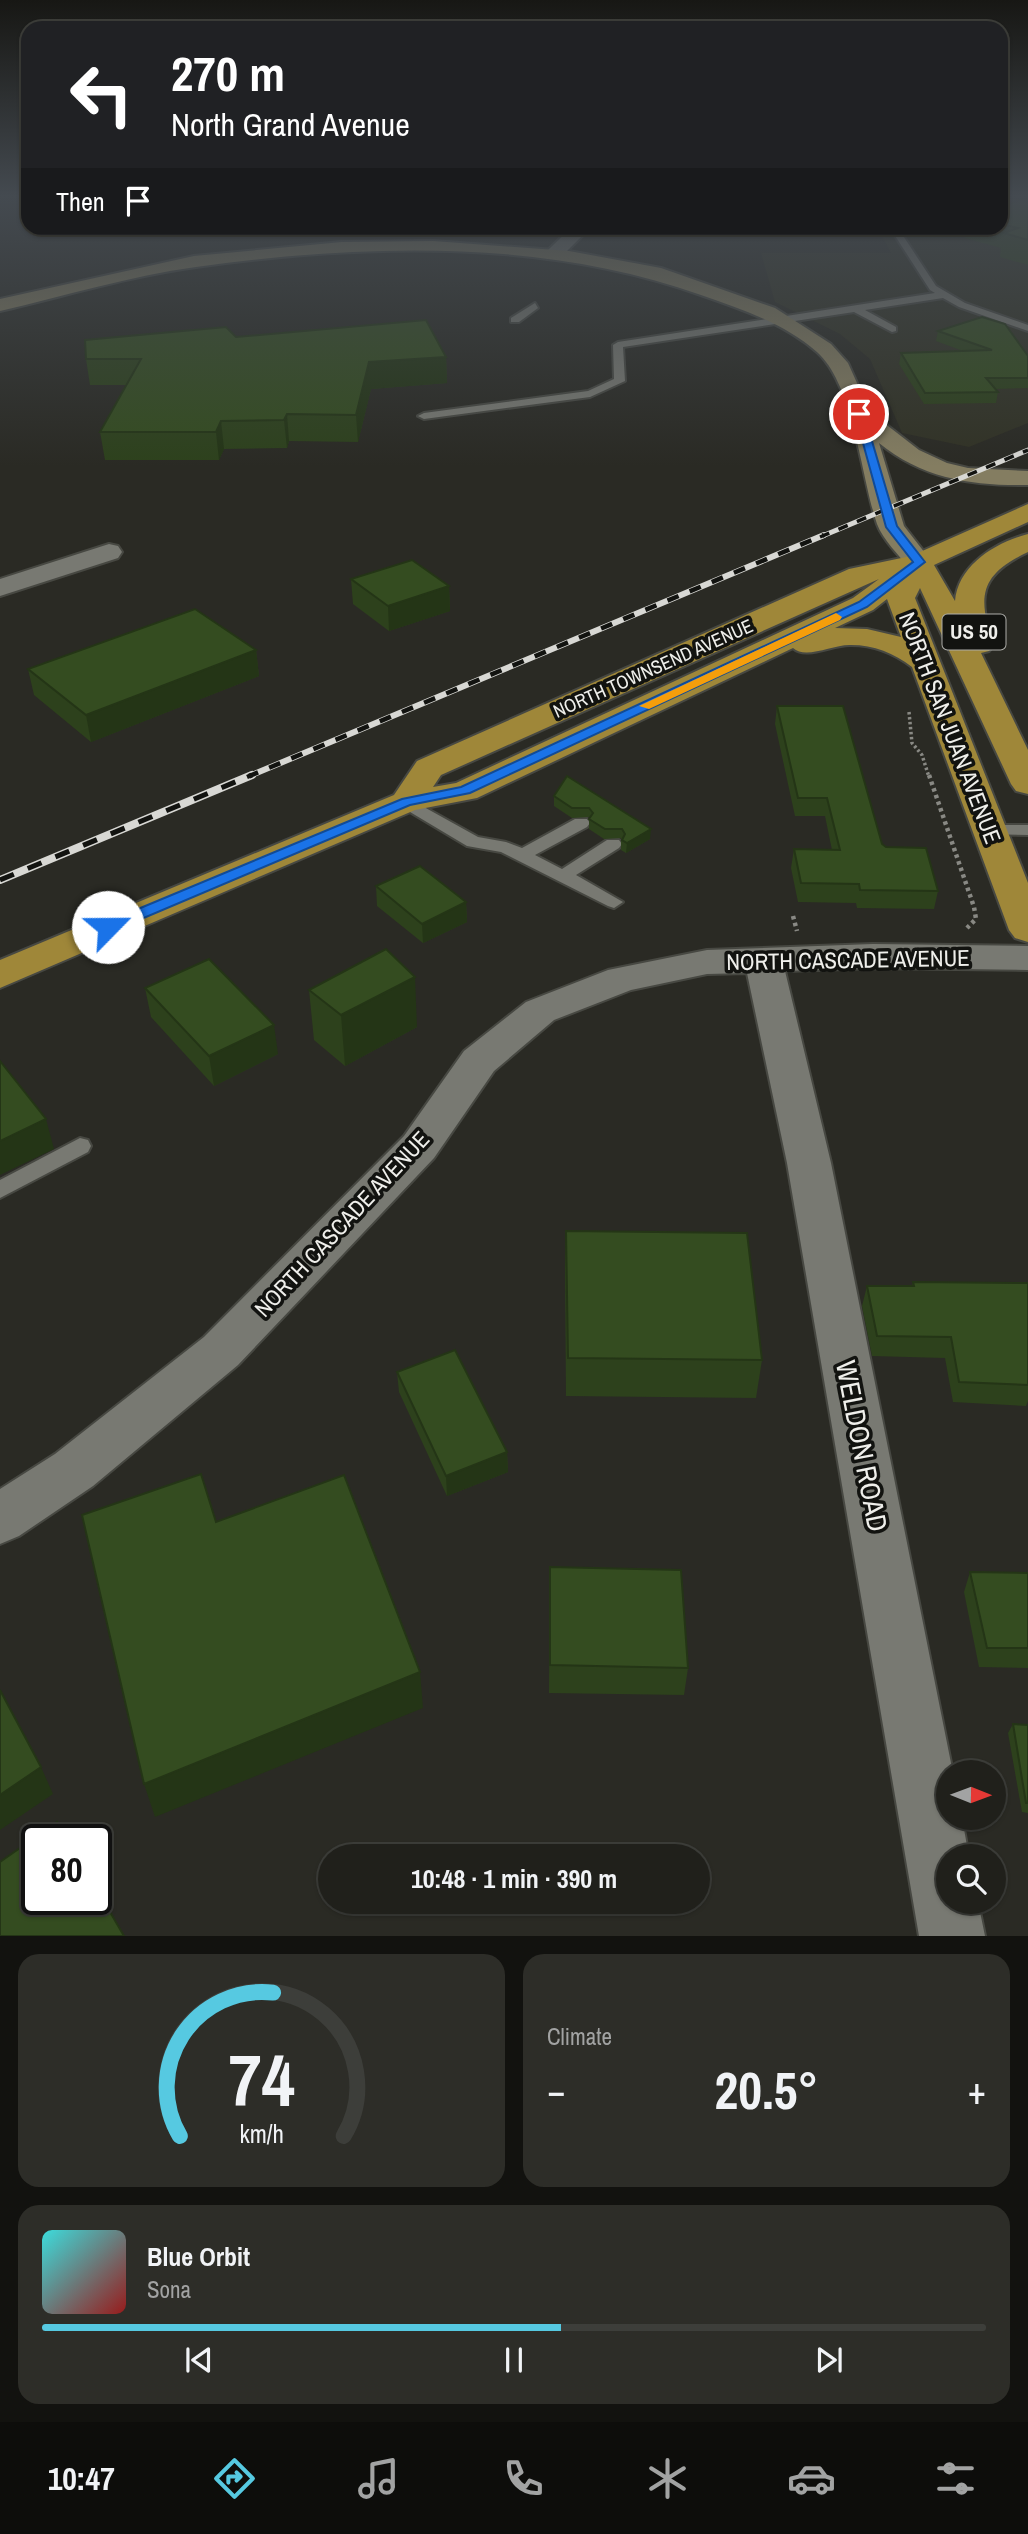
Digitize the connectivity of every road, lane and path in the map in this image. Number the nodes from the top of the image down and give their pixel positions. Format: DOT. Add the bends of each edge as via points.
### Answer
graph roads {
  1 [pos="83,285"];
  2 [pos="695,285"];
  3 [pos="932,285"];
  4 [pos="944,295"];
  5 [pos="0,304"];
  6 [pos="535,306"];
  7 [pos="858,310"];
  8 [pos="515,320"];
  9 [pos="785,321"];
  10 [pos="1028,328"];
  11 [pos="892,329"];
  12 [pos="859,414"];
  13 [pos="424,416"];
  14 [pos="1028,478"];
  15 [pos="1028,512"];
  16 [pos="1028,542"];
  17 [pos="109,552"];
  18 [pos="919,562"];
  19 [pos="0,588"];
  20 [pos="925,662"];
  21 [pos="907,703"];
  22 [pos="634,712"];
  23 [pos="1012,746"];
  24 [pos="1028,784"];
  25 [pos="407,802"];
  26 [pos="581,823"];
  27 [pos="988,830"];
  28 [pos="1028,830"];
  29 [pos="613,844"];
  30 [pos="520,856"];
  31 [pos="561,877"];
  32 [pos="614,902"];
  33 [pos="793,916"];
  34 [pos="1028,930"];
  35 [pos="958,933"];
  36 [pos="781,947"];
  37 [pos="1028,958"];
  38 [pos="0,975"];
  39 [pos="80,1146"];
  40 [pos="0,1190"];
  41 [pos="0,1519"];
  42 [pos="952,1936"];
  1 -- 5 [label="street"];
  2 -- 9 [label="street"];
  3 -- 4 [label="lane"];
  4 -- 7 [label="lane"];
  4 -- 10 [label="lane"];
  6 -- 8 [label="lane"];
  7 -- 9 [label="lane"];
  7 -- 11 [label="lane"];
  9 -- 12 [label="street" via="824,348 837,363"];
  9 -- 13 [label="lane" via="618,345 620,382 590,394"];
  12 -- 14 [label="street" via="928,464 965,475"];
  12 -- 18 [label="street" via="891,527"];
  15 -- 18 [label="highway, NORTH TOWNSEND AVENUE"];
  16 -- 23 [label="highway, US 50" via="992,559 977,574 968,595 972,628 1006,713"];
  17 -- 19 [label="street"];
  18 -- 20 [label="highway, NORTH SAN JUAN AVENUE / US 50" via="901,598"];
  18 -- 22 [label="highway, NORTH TOWNSEND AVENUE" via="863,604"];
  18 -- 23 [label="highway, NORTH SAN JUAN AVENUE / US 50"];
  18 -- 25 [label="highway, NORTH TOWNSEND AVENUE" via="859,575 429,768"];
  20 -- 22 [label="highway, US 50" via="913,651 882,640 816,640 678,706"];
  20 -- 27 [label="highway, NORTH SAN JUAN AVENUE / US 50"];
  21 -- 35 [label="path" via="912,743 922,755 974,907 974,923"];
  22 -- 25 [label="highway, NORTH TOWNSEND AVENUE" via="465,790"];
  23 -- 24 [label="highway, NORTH SAN JUAN AVENUE / US 50"];
  25 -- 30 [label="lane" via="473,842 506,847"];
  25 -- 38 [label="highway, NORTH TOWNSEND AVENUE"];
  26 -- 30 [label="lane"];
  27 -- 28 [label="lane"];
  27 -- 34 [label="highway, NORTH SAN JUAN AVENUE / US 50"];
  29 -- 31 [label="lane"];
  30 -- 31 [label="lane"];
  31 -- 32 [label="lane"];
  33 -- 36 [label="path"];
  36 -- 37 [label="street, NORTH CASCADE AVENUE"];
  36 -- 41 [label="street, NORTH CASCADE AVENUE" via="656,970 586,991 540,1011 479,1062 419,1147 221,1351 74,1470"];
  36 -- 42 [label="street, WELDON ROAD" via="809,1163"];
  39 -- 40 [label="lane"];
}
